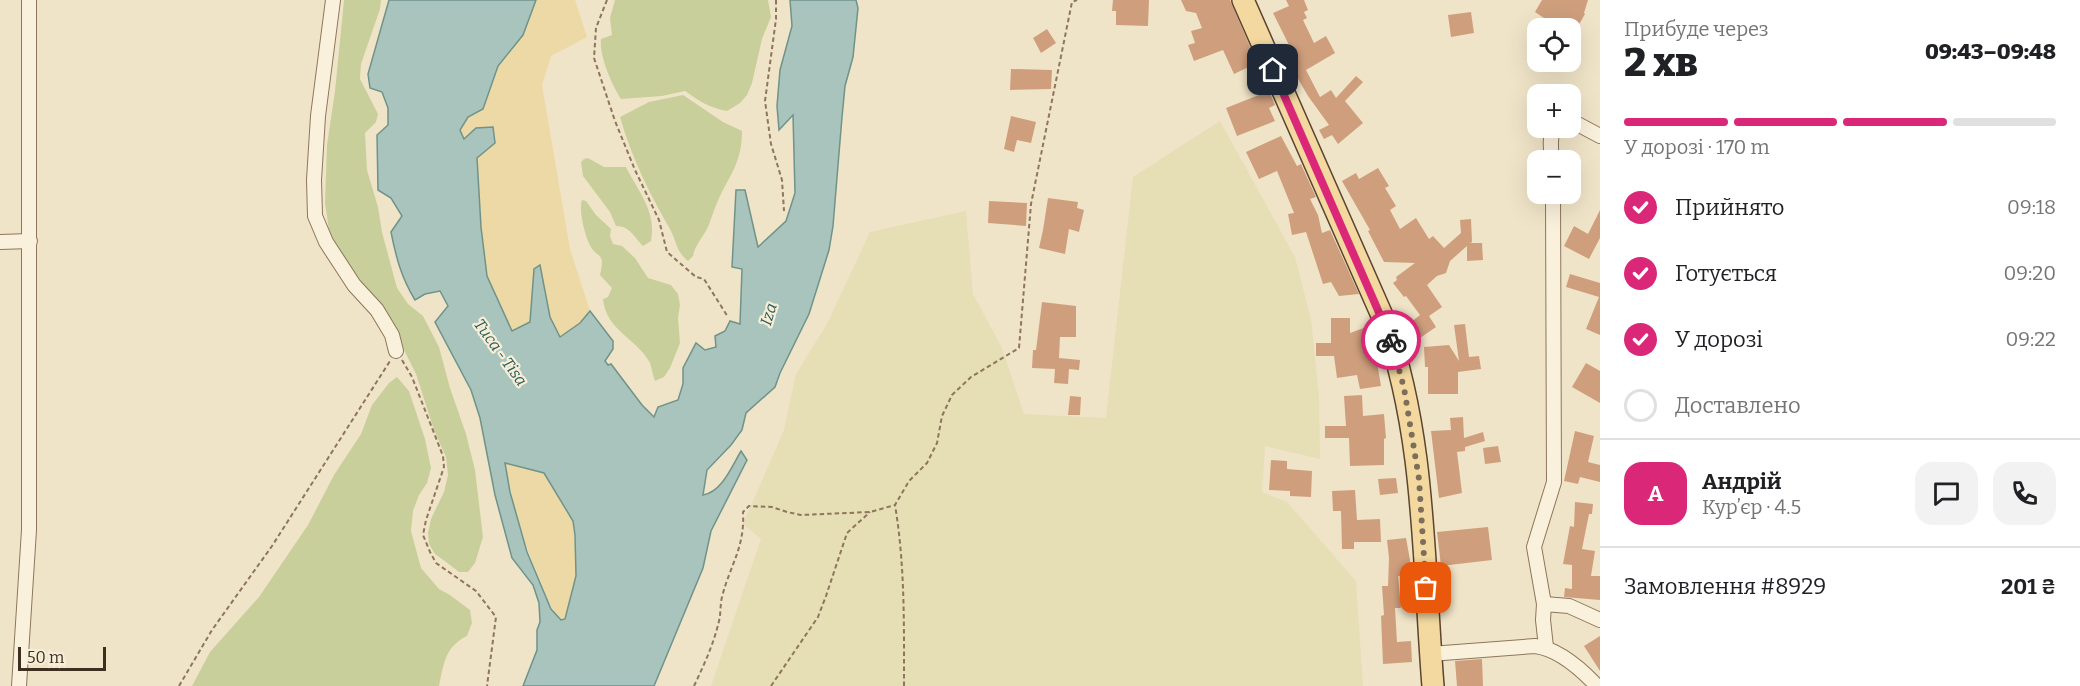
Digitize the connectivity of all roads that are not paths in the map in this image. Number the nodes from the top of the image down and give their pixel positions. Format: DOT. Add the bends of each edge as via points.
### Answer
graph roads {
  1 [pos="29,0"];
  2 [pos="333,0"];
  3 [pos="1243,0"];
  4 [pos="1581,126"];
  5 [pos="1600,136"];
  6 [pos="1553,204"];
  7 [pos="30,241"];
  8 [pos="0,242"];
  9 [pos="396,351"];
  10 [pos="1544,604"];
  11 [pos="1600,620"];
  12 [pos="1546,647"];
  13 [pos="1430,654"];
  14 [pos="19,686"];
  15 [pos="1433,686"];
  16 [pos="1597,686"];
  1 -- 7 [label="street"];
  2 -- 9 [label="street" via="318,116 315,216 354,285 377,310 392,335"];
  3 -- 13 [label="main road" via="1396,353 1419,479"];
  4 -- 5 [label="street"];
  6 -- 10 [label="street" via="1554,482 1534,547"];
  7 -- 8 [label="street"];
  7 -- 14 [label="street" via="29,530"];
  10 -- 11 [label="street" via="1569,606"];
  10 -- 12 [label="street"];
  12 -- 13 [label="street"];
  12 -- 16 [label="street" via="1559,653"];
  13 -- 15 [label="main road"];
}
